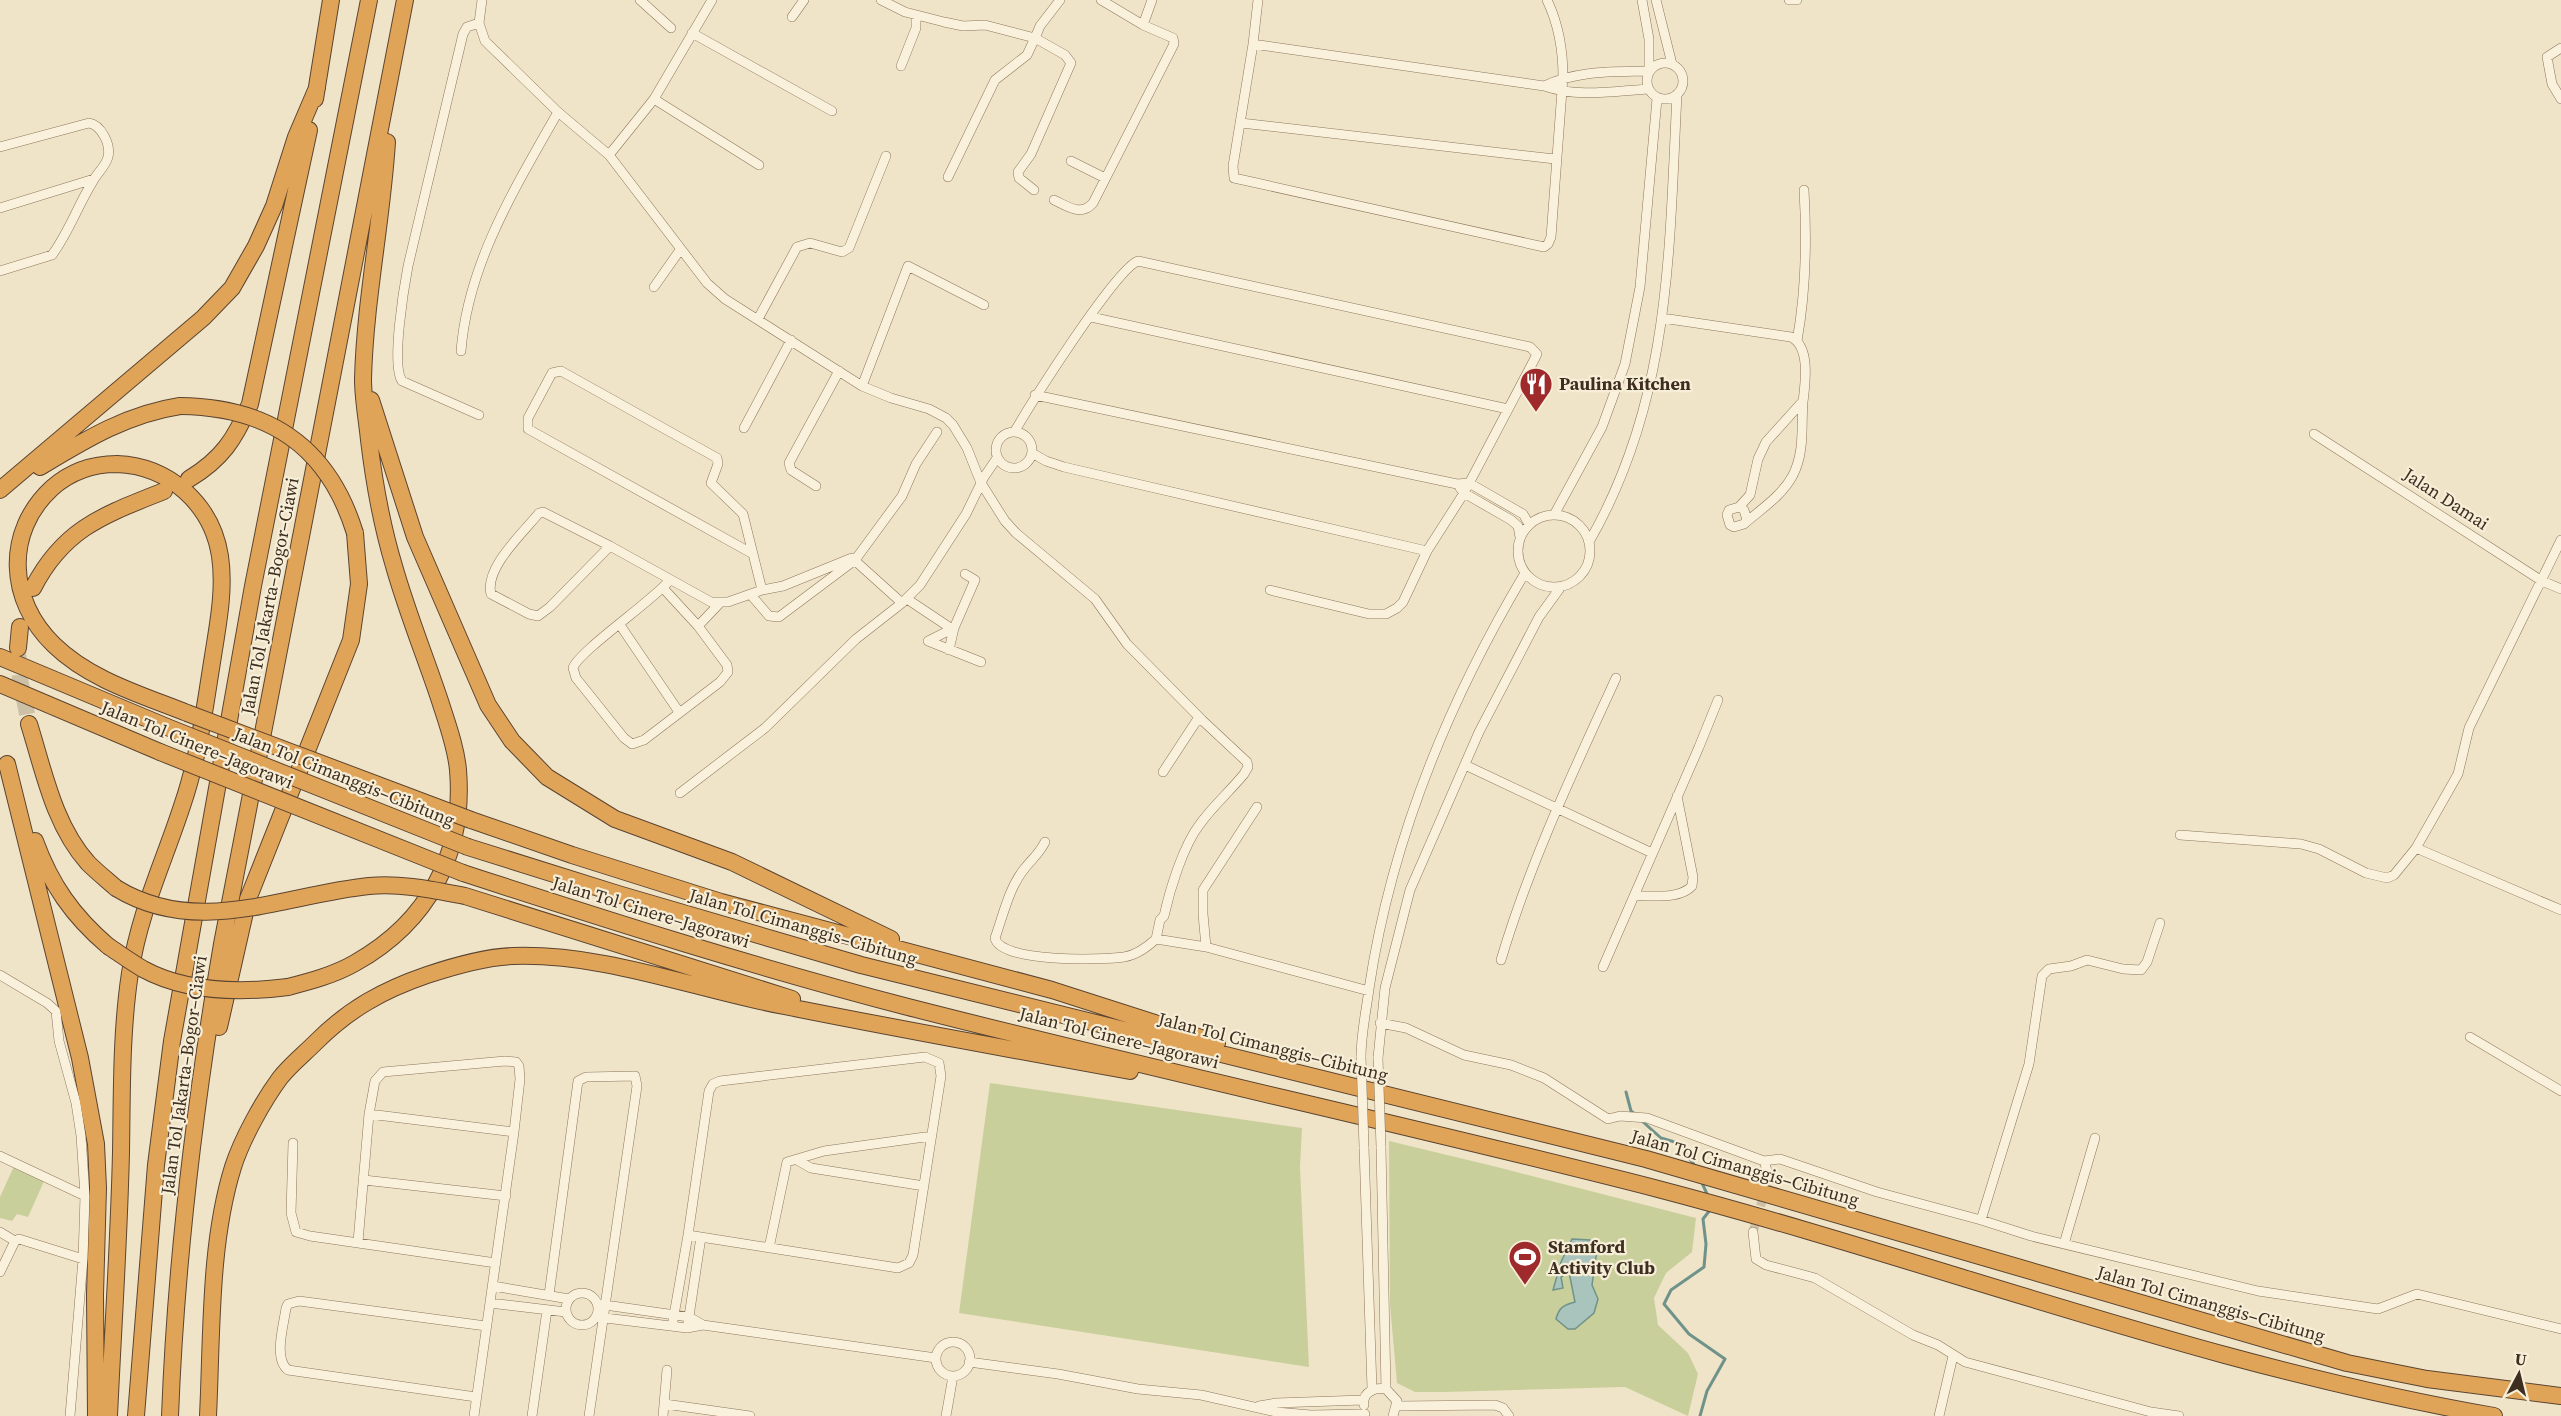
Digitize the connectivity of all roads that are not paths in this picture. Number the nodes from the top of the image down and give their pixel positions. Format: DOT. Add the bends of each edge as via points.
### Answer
graph roads {
  1 [pos="331,0"];
  2 [pos="369,0"];
  3 [pos="405,0"];
  4 [pos="482,0"];
  5 [pos="640,0"];
  6 [pos="712,0"];
  7 [pos="804,0"];
  8 [pos="881,0"];
  9 [pos="1060,0"];
  10 [pos="1101,0"];
  11 [pos="1152,0"];
  12 [pos="1258,0"];
  13 [pos="1547,0"];
  14 [pos="1642,0"];
  15 [pos="1656,0"];
  16 [pos="1789,0"];
  17 [pos="1797,0"];
  18 [pos="916,15"];
  19 [pos="792,17"];
  20 [pos="479,23"];
  21 [pos="1143,25"];
  22 [pos="671,28"];
  23 [pos="692,33"];
  24 [pos="1035,38"];
  25 [pos="1253,44"];
  26 [pos="2561,48"];
  27 [pos="1672,64"];
  28 [pos="901,66"];
  29 [pos="1649,71"];
  30 [pos="391,73"];
  31 [pos="1563,78"];
  32 [pos="1544,86"];
  33 [pos="317,88"];
  34 [pos="1649,89"];
  35 [pos="1561,92"];
  36 [pos="1677,94"];
  37 [pos="654,99"];
  38 [pos="1657,99"];
  39 [pos="2561,99"];
  40 [pos="832,111"];
  41 [pos="558,112"];
  42 [pos="1241,123"];
  43 [pos="0,147"];
  44 [pos="609,155"];
  45 [pos="886,156"];
  46 [pos="1555,159"];
  47 [pos="1071,161"];
  48 [pos="759,165"];
  49 [pos="948,177"];
  50 [pos="1105,178"];
  51 [pos="93,179"];
  52 [pos="1034,190"];
  53 [pos="1804,190"];
  54 [pos="1054,200"];
  55 [pos="0,208"];
  56 [pos="680,250"];
  57 [pos="0,271"];
  58 [pos="654,287"];
  59 [pos="984,305"];
  60 [pos="1091,316"];
  61 [pos="1662,318"];
  62 [pos="758,319"];
  63 [pos="791,340"];
  64 [pos="1797,341"];
  65 [pos="461,351"];
  66 [pos="839,371"];
  67 [pos="363,381"];
  68 [pos="862,386"];
  69 [pos="1035,395"];
  70 [pos="1803,401"];
  71 [pos="1508,409"];
  72 [pos="480,415"];
  73 [pos="744,428"];
  74 [pos="1015,431"];
  75 [pos="936,432"];
  76 [pos="2314,434"];
  77 [pos="1032,453"];
  78 [pos="997,458"];
  79 [pos="189,479"];
  80 [pos="981,483"];
  81 [pos="1469,483"];
  82 [pos="1457,484"];
  83 [pos="816,486"];
  84 [pos="0,490"];
  85 [pos="164,492"];
  86 [pos="1464,493"];
  87 [pos="1750,495"];
  88 [pos="1739,507"];
  89 [pos="1764,507"];
  90 [pos="1554,515"];
  91 [pos="1529,524"];
  92 [pos="1744,524"];
  93 [pos="1520,537"];
  94 [pos="2561,540"];
  95 [pos="1590,542"];
  96 [pos="610,546"];
  97 [pos="1427,551"];
  98 [pos="753,554"];
  99 [pos="855,560"];
  100 [pos="1525,573"];
  101 [pos="964,574"];
  102 [pos="2542,581"];
  103 [pos="666,584"];
  104 [pos="33,588"];
  105 [pos="1560,588"];
  106 [pos="2561,589"];
  107 [pos="762,590"];
  108 [pos="1270,590"];
  109 [pos="751,594"];
  110 [pos="904,601"];
  111 [pos="719,604"];
  112 [pos="620,626"];
  113 [pos="698,626"];
  114 [pos="20,627"];
  115 [pos="953,629"];
  116 [pos="18,648"];
  117 [pos="949,650"];
  118 [pos="0,657"];
  119 [pos="981,662"];
  120 [pos="1616,678"];
  121 [pos="0,684"];
  122 [pos="1718,700"];
  123 [pos="679,712"];
  124 [pos="1199,717"];
  125 [pos="30,724"];
  126 [pos="4,757"];
  127 [pos="1465,765"];
  128 [pos="1162,772"];
  129 [pos="680,793"];
  130 [pos="1677,796"];
  131 [pos="1257,807"];
  132 [pos="1557,809"];
  133 [pos="2180,835"];
  134 [pos="1045,842"];
  135 [pos="2416,848"];
  136 [pos="1652,853"];
  137 [pos="1634,896"];
  138 [pos="2561,910"];
  139 [pos="2160,923"];
  140 [pos="1156,939"];
  141 [pos="1206,947"];
  142 [pos="930,957"];
  143 [pos="1502,960"];
  144 [pos="1603,967"];
  145 [pos="0,975"];
  146 [pos="1369,991"];
  147 [pos="864,1022"];
  148 [pos="1380,1023"];
  149 [pos="2470,1037"];
  150 [pos="200,1075"];
  151 [pos="1350,1085"];
  152 [pos="2561,1091"];
  153 [pos="1314,1105"];
  154 [pos="369,1114"];
  155 [pos="514,1132"];
  156 [pos="932,1136"];
  157 [pos="2095,1138"];
  158 [pos="293,1143"];
  159 [pos="0,1156"];
  160 [pos="796,1160"];
  161 [pos="1764,1161"];
  162 [pos="1768,1177"];
  163 [pos="364,1180"];
  164 [pos="924,1186"];
  165 [pos="85,1196"];
  166 [pos="506,1197"];
  167 [pos="1981,1220"];
  168 [pos="0,1232"];
  169 [pos="1753,1232"];
  170 [pos="688,1235"];
  171 [pos="701,1237"];
  172 [pos="15,1241"];
  173 [pos="358,1242"];
  174 [pos="2064,1244"];
  175 [pos="769,1248"];
  176 [pos="83,1259"];
  177 [pos="496,1263"];
  178 [pos="0,1272"];
  179 [pos="493,1286"];
  180 [pos="549,1295"];
  181 [pos="569,1299"];
  182 [pos="490,1303"];
  183 [pos="602,1305"];
  184 [pos="547,1310"];
  185 [pos="566,1312"];
  186 [pos="674,1315"];
  187 [pos="600,1317"];
  188 [pos="689,1317"];
  189 [pos="703,1325"];
  190 [pos="486,1326"];
  191 [pos="672,1327"];
  192 [pos="687,1328"];
  193 [pos="2561,1329"];
  194 [pos="1953,1356"];
  195 [pos="936,1358"];
  196 [pos="969,1362"];
  197 [pos="667,1370"];
  198 [pos="953,1376"];
  199 [pos="1372,1389"];
  200 [pos="1386,1389"];
  201 [pos="2561,1396"];
  202 [pos="476,1397"];
  203 [pos="1363,1400"];
  204 [pos="665,1404"];
  205 [pos="1397,1406"];
  206 [pos="1276,1410"];
  207 [pos="1366,1415"];
  208 [pos="70,1416"];
  209 [pos="96,1416"];
  210 [pos="109,1416"];
  211 [pos="136,1416"];
  212 [pos="170,1416"];
  213 [pos="208,1416"];
  214 [pos="474,1416"];
  215 [pos="532,1416"];
  216 [pos="589,1416"];
  217 [pos="663,1416"];
  218 [pos="750,1416"];
  219 [pos="946,1416"];
  220 [pos="1393,1416"];
  221 [pos="1509,1416"];
  222 [pos="1939,1416"];
  223 [pos="2179,1416"];
  224 [pos="2494,1416"];
  1 -- 33 [label="highway"];
  2 -- 211 [label="highway, Jalan Tol Jakarta–Bogor–Ciawi" via="253,586 172,1041 156,1165"];
  3 -- 30 [label="highway, Jalan Tol Jakarta–Bogor–Ciawi"];
  4 -- 20 [label="street"];
  5 -- 22 [label="street"];
  6 -- 23 [label="street"];
  7 -- 19 [label="street"];
  8 -- 18 [label="street"];
  9 -- 24 [label="street"];
  10 -- 21 [label="street"];
  11 -- 21 [label="street"];
  12 -- 25 [label="street"];
  13 -- 31 [label="street" via="1556,20"];
  14 -- 29 [label="street" via="1649,39"];
  15 -- 27 [label="street"];
  16 -- 17 [label="street"];
  18 -- 24 [label="street" via="963,26 985,25"];
  18 -- 28 [label="street" via="916,28"];
  20 -- 41 [label="street" via="490,47"];
  20 -- 72 [label="street" via="467,27 463,34 408,266 399,371 402,381"];
  21 -- 50 [label="street" via="1167,34 1174,44"];
  23 -- 37 [label="street"];
  23 -- 40 [label="street"];
  24 -- 49 [label="street" via="1027,55 995,80"];
  24 -- 52 [label="street" via="1065,55 1071,63 1031,154 1018,172 1019,178"];
  25 -- 32 [label="street"];
  25 -- 42 [label="street"];
  26 -- 39 [label="street" via="2547,57 2552,84"];
  27 -- 29 [label="street" via="1661,63"];
  27 -- 36 [label="street" via="1683,79"];
  29 -- 31 [label="street"];
  29 -- 34 [label="street"];
  30 -- 67 [label="highway"];
  30 -- 150 [label="highway, Jalan Tol Jakarta–Bogor–Ciawi"];
  31 -- 32 [label="street"];
  31 -- 35 [label="street"];
  32 -- 35 [label="street"];
  33 -- 79 [label="highway" via="250,404 238,433 222,454"];
  33 -- 84 [label="highway" via="274,206 232,288 203,318"];
  34 -- 35 [label="street" via="1596,94"];
  34 -- 38 [label="street"];
  35 -- 46 [label="street"];
  36 -- 38 [label="street"];
  36 -- 61 [label="street"];
  37 -- 44 [label="street"];
  37 -- 48 [label="street"];
  38 -- 90 [label="street" via="1640,287 1625,364 1602,427"];
  41 -- 44 [label="street"];
  41 -- 65 [label="street" via="483,254 466,310"];
  42 -- 46 [label="street"];
  42 -- 46 [label="street" via="1233,172 1238,180 1540,246 1548,244 1551,237"];
  43 -- 51 [label="street" via="93,123 101,130 108,152"];
  44 -- 56 [label="street"];
  45 -- 62 [label="street" via="849,248 842,252 810,243 796,247"];
  47 -- 50 [label="street"];
  50 -- 54 [label="street" via="1086,210"];
  51 -- 55 [label="street"];
  51 -- 57 [label="street" via="52,255"];
  53 -- 64 [label="street" via="1806,255"];
  56 -- 58 [label="street"];
  56 -- 62 [label="street" via="716,292"];
  59 -- 68 [label="street" via="908,266"];
  60 -- 69 [label="street"];
  60 -- 71 [label="street"];
  60 -- 71 [label="street" via="1132,263 1146,261 1530,347 1536,357"];
  61 -- 64 [label="street"];
  61 -- 95 [label="street" via="1654,372 1638,432 1610,505"];
  62 -- 63 [label="street"];
  63 -- 66 [label="street"];
  63 -- 73 [label="street"];
  64 -- 70 [label="street" via="1802,351 1806,388"];
  66 -- 68 [label="street"];
  66 -- 83 [label="street" via="789,463 792,470"];
  67 -- 126 [label="highway, bridge" via="370,443 393,565 450,732 458,770 457,825 445,868 414,915 392,937 354,964 288,987 250,992 213,989 145,970 83,924 59,893"];
  67 -- 142 [label="highway" via="415,537 488,705 512,741 547,777 615,819 732,862"];
  68 -- 80 [label="street" via="946,418 967,448"];
  69 -- 74 [label="street"];
  69 -- 82 [label="street"];
  70 -- 87 [label="street" via="1766,442"];
  70 -- 89 [label="street" via="1803,438 1796,470 1783,490"];
  71 -- 81 [label="street"];
  74 -- 77 [label="street" via="1030,440"];
  74 -- 78 [label="street" via="998,440"];
  75 -- 99 [label="street" via="902,496"];
  76 -- 102 [label="street, Jalan Damai"];
  77 -- 78 [label="street" via="1026,464 1014,468"];
  77 -- 97 [label="street" via="1064,467"];
  78 -- 80 [label="street"];
  80 -- 110 [label="street" via="956,531 920,585"];
  80 -- 124 [label="street" via="1016,533 1095,599 1127,644"];
  81 -- 82 [label="street"];
  81 -- 86 [label="street"];
  81 -- 91 [label="street" via="1523,514"];
  82 -- 86 [label="street"];
  84 -- 150 [label="highway, bridge" via="126,419 154,410 209,406 267,422 293,440 335,483 347,507 355,533 359,584 351,640 248,899 217,1035"];
  85 -- 104 [label="highway" via="117,510 70,538 44,567"];
  86 -- 93 [label="street" via="1511,520 1518,526"];
  86 -- 97 [label="street"];
  87 -- 88 [label="street"];
  87 -- 89 [label="street"];
  88 -- 92 [label="street" via="1746,514"];
  88 -- 92 [label="street" via="1729,510 1727,520 1734,527"];
  89 -- 92 [label="street"];
  90 -- 91 [label="street"];
  90 -- 95 [label="street" via="1576,522"];
  91 -- 93 [label="street"];
  93 -- 100 [label="street" via="1517,548"];
  94 -- 102 [label="street"];
  95 -- 105 [label="street" via="1586,569"];
  96 -- 96 [label="street" via="538,616 490,594 497,565 539,513"];
  96 -- 103 [label="street"];
  97 -- 108 [label="street" via="1403,602 1386,614 1359,612"];
  98 -- 98 [label="street" via="528,429 528,418 552,373 561,371 715,456 718,464 711,483 741,510"];
  98 -- 107 [label="street"];
  99 -- 107 [label="street" via="849,558 811,577"];
  99 -- 109 [label="street" via="779,617 768,616"];
  99 -- 110 [label="street"];
  100 -- 105 [label="street" via="1542,586"];
  100 -- 146 [label="street" via="1482,647 1436,745 1385,900"];
  101 -- 115 [label="street" via="975,580"];
  102 -- 106 [label="street, Jalan Damai"];
  102 -- 135 [label="street" via="2469,728 2458,774"];
  103 -- 111 [label="street"];
  103 -- 112 [label="street"];
  103 -- 113 [label="street"];
  105 -- 127 [label="street" via="1515,661"];
  107 -- 109 [label="street"];
  109 -- 111 [label="street"];
  110 -- 115 [label="street"];
  110 -- 129 [label="street" via="856,639 771,722"];
  111 -- 113 [label="street"];
  112 -- 123 [label="street"];
  112 -- 123 [label="street" via="577,660 573,668 576,678 629,743 644,740"];
  113 -- 123 [label="street" via="727,664 728,672"];
  114 -- 116 [label="highway"];
  115 -- 117 [label="street"];
  115 -- 117 [label="street" via="928,641"];
  117 -- 119 [label="street"];
  118 -- 151 [label="highway, Jalan Tol Cimanggis–Cibitung, bridge" via="468,847 861,965"];
  120 -- 132 [label="street"];
  121 -- 153 [label="highway, Jalan Tol Cinere–Jagorawi, bridge" via="463,873 624,925 907,1007"];
  122 -- 130 [label="street"];
  124 -- 128 [label="street"];
  124 -- 140 [label="street" via="1245,759 1248,767 1191,839"];
  125 -- 147 [label="highway, bridge" via="51,798 67,834 88,863 135,900 186,912 221,913 313,894 371,886 409,886 465,896"];
  126 -- 209 [label="highway" via="80,1058 96,1144"];
  127 -- 132 [label="street"];
  127 -- 148 [label="street" via="1405,904"];
  130 -- 136 [label="street"];
  130 -- 137 [label="street" via="1692,886 1677,894"];
  131 -- 141 [label="street" via="1203,890"];
  132 -- 136 [label="street"];
  132 -- 143 [label="street"];
  133 -- 135 [label="street" via="2301,844 2366,873 2387,878"];
  134 -- 140 [label="street" via="1009,897 995,938 998,945 1048,958 1125,957 1140,952"];
  135 -- 138 [label="street"];
  136 -- 137 [label="street"];
  137 -- 144 [label="street"];
  139 -- 167 [label="street" via="2141,970 2087,960 2049,969 2042,976 2029,1064"];
  140 -- 141 [label="street"];
  141 -- 146 [label="street"];
  142 -- 151 [label="highway" via="1052,990"];
  142 -- 210 [label="highway, bridge" via="721,902 572,855 471,820 187,713 84,667 54,645 29,613 17,579 23,529 38,502 70,475 96,466 124,464 167,478 190,495 205,514 215,534 221,561 219,614 195,758 143,915 127,994"];
  145 -- 165 [label="street" via="56,1011 81,1136"];
  146 -- 199 [label="street, bridge" via="1361,1058"];
  147 -- 153 [label="highway"];
  147 -- 213 [label="highway" via="749,1000 567,957 511,956 455,965 403,983 356,1007 281,1077 234,1164 223,1207"];
  148 -- 161 [label="street" via="1407,1028 1464,1055 1511,1065 1544,1078 1608,1119 1647,1118"];
  148 -- 200 [label="street, bridge"];
  149 -- 152 [label="street"];
  150 -- 212 [label="highway, Jalan Tol Jakarta–Bogor–Ciawi" via="182,1227"];
  151 -- 201 [label="highway, Jalan Tol Cimanggis–Cibitung" via="1723,1180 2347,1363 2427,1379"];
  153 -- 224 [label="highway" via="1661,1190 2333,1384"];
  154 -- 155 [label="street"];
  154 -- 155 [label="street" via="375,1081 384,1072 512,1061 520,1071"];
  154 -- 163 [label="street"];
  155 -- 166 [label="street"];
  156 -- 160 [label="street" via="824,1151"];
  156 -- 164 [label="street"];
  156 -- 170 [label="street" via="941,1076 939,1063 933,1059 720,1081 709,1091"];
  157 -- 174 [label="street"];
  158 -- 173 [label="street" via="291,1213 296,1232"];
  159 -- 165 [label="street"];
  160 -- 164 [label="street" via="811,1168"];
  160 -- 175 [label="street" via="785,1165"];
  161 -- 162 [label="street"];
  161 -- 167 [label="street" via="1780,1159 1877,1192"];
  163 -- 166 [label="street"];
  163 -- 173 [label="street"];
  164 -- 175 [label="street" via="913,1256 904,1266"];
  165 -- 176 [label="street"];
  166 -- 177 [label="street"];
  167 -- 174 [label="street"];
  168 -- 172 [label="street"];
  169 -- 194 [label="street" via="1756,1259 1815,1278"];
  170 -- 171 [label="street"];
  170 -- 186 [label="street"];
  171 -- 175 [label="street"];
  171 -- 188 [label="street"];
  172 -- 176 [label="street" via="22,1238"];
  172 -- 178 [label="street"];
  173 -- 177 [label="street"];
  174 -- 193 [label="street" via="2258,1291 2378,1309 2417,1294"];
  176 -- 208 [label="street"];
  177 -- 179 [label="street"];
  179 -- 180 [label="street"];
  179 -- 182 [label="street"];
  180 -- 181 [label="street"];
  180 -- 183 [label="street" via="578,1081 586,1077 632,1075 638,1078 638,1086"];
  181 -- 183 [label="street" via="576,1293 585,1293"];
  181 -- 185 [label="street"];
  182 -- 184 [label="street"];
  182 -- 190 [label="street"];
  183 -- 186 [label="street"];
  183 -- 187 [label="street"];
  184 -- 185 [label="street"];
  184 -- 215 [label="street"];
  185 -- 187 [label="street" via="576,1324 591,1323"];
  186 -- 188 [label="street"];
  186 -- 191 [label="street"];
  187 -- 191 [label="street"];
  187 -- 216 [label="street"];
  188 -- 189 [label="street"];
  188 -- 192 [label="street"];
  189 -- 192 [label="street"];
  189 -- 195 [label="street"];
  190 -- 202 [label="street"];
  190 -- 202 [label="street" via="299,1301 286,1308 280,1355 288,1370"];
  191 -- 192 [label="street"];
  194 -- 222 [label="street"];
  194 -- 223 [label="street" via="2151,1412"];
  195 -- 196 [label="street" via="944,1346 957,1343 968,1352"];
  195 -- 198 [label="street" via="940,1371"];
  196 -- 198 [label="street" via="964,1372"];
  196 -- 206 [label="street" via="1201,1395"];
  197 -- 204 [label="street"];
  198 -- 219 [label="street"];
  199 -- 200 [label="street"];
  199 -- 203 [label="street"];
  200 -- 205 [label="street" via="1395,1396"];
  202 -- 214 [label="street"];
  203 -- 206 [label="street"];
  203 -- 207 [label="street"];
  204 -- 217 [label="street"];
  204 -- 218 [label="street"];
  205 -- 220 [label="street"];
  205 -- 221 [label="street" via="1495,1406 1503,1408"];
  206 -- 207 [label="street" via="1311,1415"];
}
